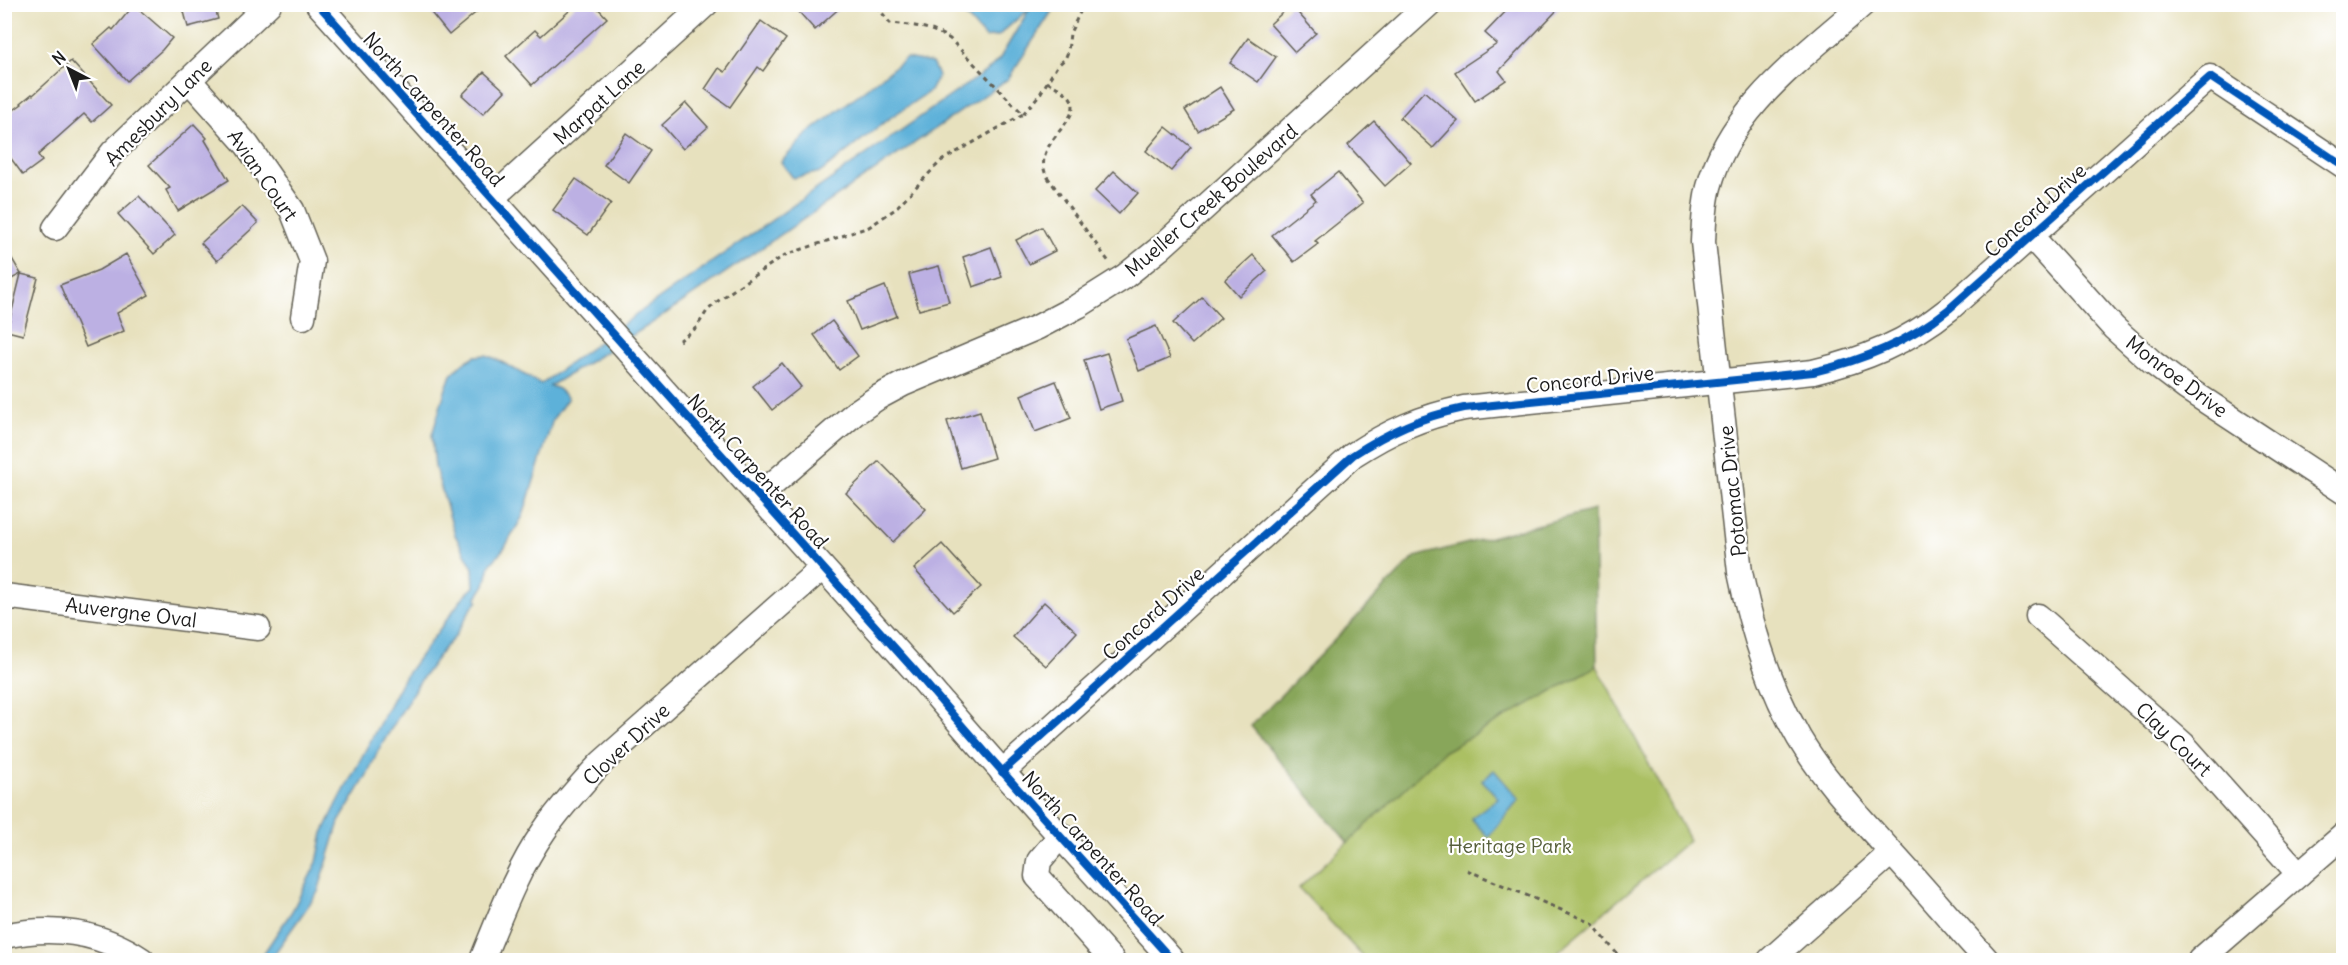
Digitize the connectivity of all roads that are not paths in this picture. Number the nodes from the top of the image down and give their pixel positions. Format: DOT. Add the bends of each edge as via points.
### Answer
graph roads {
  1 [pos="269,4"];
  2 [pos="318,4"];
  3 [pos="706,4"];
  4 [pos="1429,4"];
  5 [pos="1863,4"];
  6 [pos="189,80"];
  7 [pos="2343,166"];
  8 [pos="491,199"];
  9 [pos="55,228"];
  10 [pos="2031,236"];
  11 [pos="303,317"];
  12 [pos="1720,382"];
  13 [pos="2343,492"];
  14 [pos="759,496"];
  15 [pos="822,568"];
  16 [pos="4,596"];
  17 [pos="2038,616"];
  18 [pos="258,628"];
  19 [pos="1002,772"];
  20 [pos="1061,835"];
  21 [pos="2343,835"];
  22 [pos="1892,853"];
  23 [pos="2299,874"];
  24 [pos="4,936"];
  25 [pos="142,960"];
  26 [pos="482,960"];
  27 [pos="1112,960"];
  28 [pos="1172,960"];
  29 [pos="1770,960"];
  30 [pos="1987,960"];
  31 [pos="2200,960"];
  1 -- 6 [label="street, Amesbury Lane"];
  2 -- 8 [label="street, North Carpenter Road"];
  3 -- 8 [label="street, Marpat Lane"];
  4 -- 14 [label="street, Mueller Creek Boulevard" via="1159,249 1121,278 1038,327 877,398 855,412"];
  5 -- 12 [label="street, Potomac Drive" via="1752,106 1728,138 1717,163 1708,188 1703,242"];
  6 -- 9 [label="street, Amesbury Lane" via="113,152"];
  6 -- 11 [label="street, Avian Court" via="247,145 292,210 312,261"];
  7 -- 10 [label="street, Concord Drive" via="2210,77"];
  8 -- 14 [label="street, North Carpenter Road"];
  10 -- 12 [label="street, Concord Drive" via="1936,320 1907,339 1847,364 1813,372"];
  10 -- 13 [label="street, Monroe Drive" via="2114,328 2153,363"];
  12 -- 19 [label="street, Concord Drive" via="1464,408 1435,414 1381,436 1353,455"];
  12 -- 22 [label="street, Potomac Drive" via="1740,572 1763,662 1806,749 1826,778"];
  14 -- 15 [label="street, North Carpenter Road"];
  15 -- 19 [label="street, North Carpenter Road"];
  15 -- 26 [label="street, Clover Drive" via="601,763 571,796 524,863"];
  16 -- 18 [label="street, Auvergne Oval"];
  17 -- 23 [label="street, Clay Court" via="2183,744"];
  19 -- 20 [label="street, North Carpenter Road"];
  20 -- 27 [label="street" via="1040,861 1037,876"];
  20 -- 28 [label="street, North Carpenter Road"];
  21 -- 23 [label="street"];
  22 -- 29 [label="street"];
  22 -- 30 [label="street, Potomac Drive"];
  23 -- 31 [label="street"];
  24 -- 25 [label="street" via="54,930 82,933"];
}
